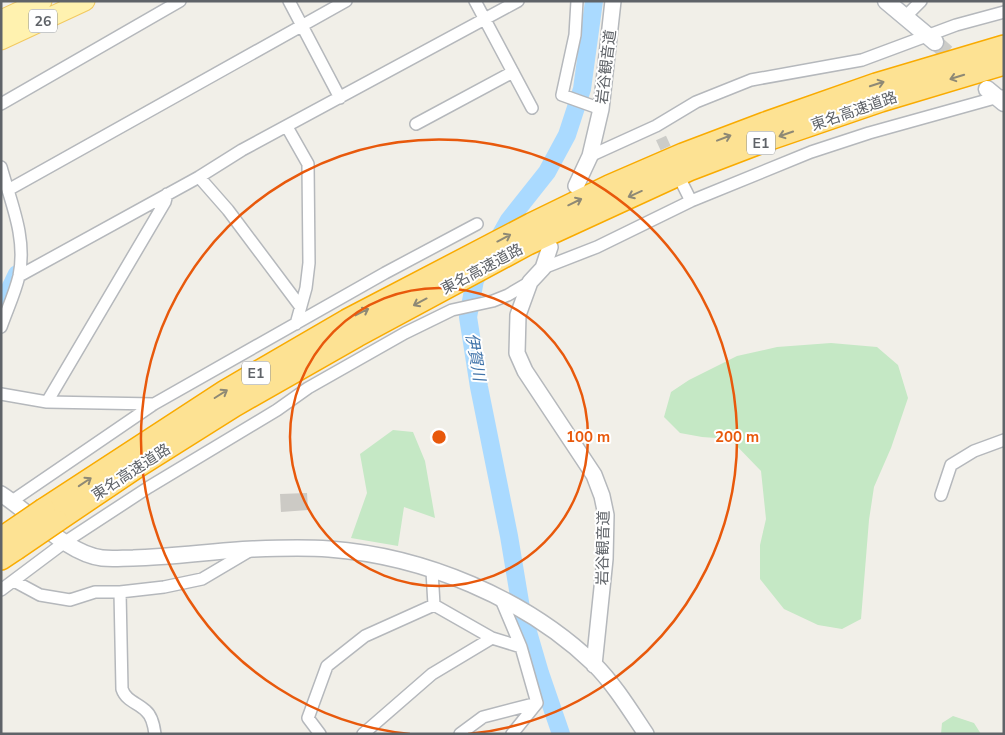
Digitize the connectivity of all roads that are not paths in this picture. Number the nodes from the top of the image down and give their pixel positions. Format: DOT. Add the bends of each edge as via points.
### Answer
graph roads {
  1 [pos="42,1"];
  2 [pos="85,1"];
  3 [pos="180,1"];
  4 [pos="288,1"];
  5 [pos="346,1"];
  6 [pos="475,1"];
  7 [pos="518,1"];
  8 [pos="577,1"];
  9 [pos="613,1"];
  10 [pos="886,1"];
  11 [pos="921,1"];
  12 [pos="1004,12"];
  13 [pos="904,16"];
  14 [pos="485,19"];
  15 [pos="1,20"];
  16 [pos="301,25"];
  17 [pos="932,39"];
  18 [pos="1,40"];
  19 [pos="1004,46"];
  20 [pos="1004,64"];
  21 [pos="514,72"];
  22 [pos="998,96"];
  23 [pos="340,98"];
  24 [pos="1,104"];
  25 [pos="595,107"];
  26 [pos="532,108"];
  27 [pos="416,124"];
  28 [pos="656,126"];
  29 [pos="287,127"];
  30 [pos="661,138"];
  31 [pos="590,156"];
  32 [pos="1,167"];
  33 [pos="200,177"];
  34 [pos="683,185"];
  35 [pos="576,186"];
  36 [pos="8,190"];
  37 [pos="168,194"];
  38 [pos="691,201"];
  39 [pos="478,224"];
  40 [pos="550,247"];
  41 [pos="543,268"];
  42 [pos="19,276"];
  43 [pos="530,282"];
  44 [pos="300,306"];
  45 [pos="296,324"];
  46 [pos="1,327"];
  47 [pos="1,394"];
  48 [pos="47,402"];
  49 [pos="154,404"];
  50 [pos="1004,440"];
  51 [pos="941,496"];
  52 [pos="6,498"];
  53 [pos="50,515"];
  54 [pos="65,542"];
  55 [pos="5,546"];
  56 [pos="252,549"];
  57 [pos="432,571"];
  58 [pos="14,581"];
  59 [pos="1,590"];
  60 [pos="120,592"];
  61 [pos="504,600"];
  62 [pos="434,605"];
  63 [pos="492,638"];
  64 [pos="521,648"];
  65 [pos="594,665"];
  66 [pos="537,703"];
  67 [pos="155,734"];
  68 [pos="320,734"];
  69 [pos="363,734"];
  70 [pos="460,734"];
  71 [pos="512,734"];
  72 [pos="646,734"];
  1 -- 15 [label="main road, 26"];
  2 -- 18 [label="main road, 26"];
  3 -- 24 [label="street"];
  4 -- 16 [label="street"];
  5 -- 16 [label="street"];
  6 -- 14 [label="street"];
  7 -- 14 [label="street"];
  8 -- 25 [label="street" via="575,35 562,95"];
  9 -- 25 [label="street, 岩谷観音道"];
  10 -- 13 [label="main road"];
  11 -- 13 [label="street"];
  12 -- 17 [label="street" via="956,25"];
  13 -- 17 [label="main road"];
  14 -- 21 [label="street"];
  14 -- 23 [label="street"];
  16 -- 23 [label="street"];
  16 -- 36 [label="street"];
  17 -- 28 [label="street" via="862,60 751,80 696,102"];
  53 -- 19 [label="highway, 東名高速道路 / E1, one-way" via="225,391 347,320 531,224 609,186 756,126 876,84"];
  20 -- 53 [label="highway, 東名高速道路 / E1, one-way" via="881,101 716,160 528,244 357,336"];
  21 -- 26 [label="street"];
  21 -- 27 [label="street"];
  22 -- 38 [label="street" via="811,152"];
  23 -- 29 [label="street"];
  25 -- 31 [label="street, 岩谷観音道"];
  28 -- 30 [label="street"];
  28 -- 31 [label="street"];
  29 -- 33 [label="street"];
  29 -- 44 [label="street" via="308,164 309,263"];
  31 -- 35 [label="street, 岩谷観音道"];
  32 -- 36 [label="street"];
  33 -- 37 [label="street"];
  33 -- 44 [label="street"];
  34 -- 38 [label="street"];
  36 -- 42 [label="street" via="19,224"];
  37 -- 42 [label="street"];
  37 -- 48 [label="street"];
  38 -- 41 [label="street" via="597,247"];
  39 -- 45 [label="street"];
  40 -- 41 [label="street"];
  41 -- 43 [label="street"];
  42 -- 46 [label="street"];
  43 -- 54 [label="street" via="508,295 452,310 405,333 308,388"];
  43 -- 65 [label="street, 岩谷観音道" via="518,315 517,353 525,371 597,480 606,516"];
  44 -- 45 [label="street"];
  45 -- 49 [label="street"];
  47 -- 48 [label="street"];
  48 -- 49 [label="street"];
  49 -- 52 [label="street"];
  50 -- 51 [label="street" via="974,451 951,466"];
  52 -- 54 [label="street"];
  53 -- 55 [label="highway, 東名高速道路 / E1, bridge"];
  54 -- 56 [label="street" via="102,558"];
  54 -- 58 [label="street"];
  56 -- 57 [label="street" via="328,549 396,560"];
  56 -- 60 [label="street" via="202,579"];
  57 -- 61 [label="street"];
  57 -- 62 [label="street"];
  58 -- 59 [label="street"];
  58 -- 60 [label="street" via="40,595 70,600 95,592"];
  60 -- 67 [label="street" via="122,689 132,702 148,712"];
  61 -- 64 [label="street"];
  61 -- 65 [label="street" via="540,621"];
  62 -- 63 [label="street"];
  62 -- 68 [label="street" via="365,636 327,666 308,718"];
  63 -- 64 [label="street"];
  63 -- 69 [label="street" via="432,674"];
  64 -- 66 [label="street"];
  65 -- 72 [label="street" via="626,703"];
  66 -- 70 [label="street" via="483,717"];
  66 -- 71 [label="street"];
}
